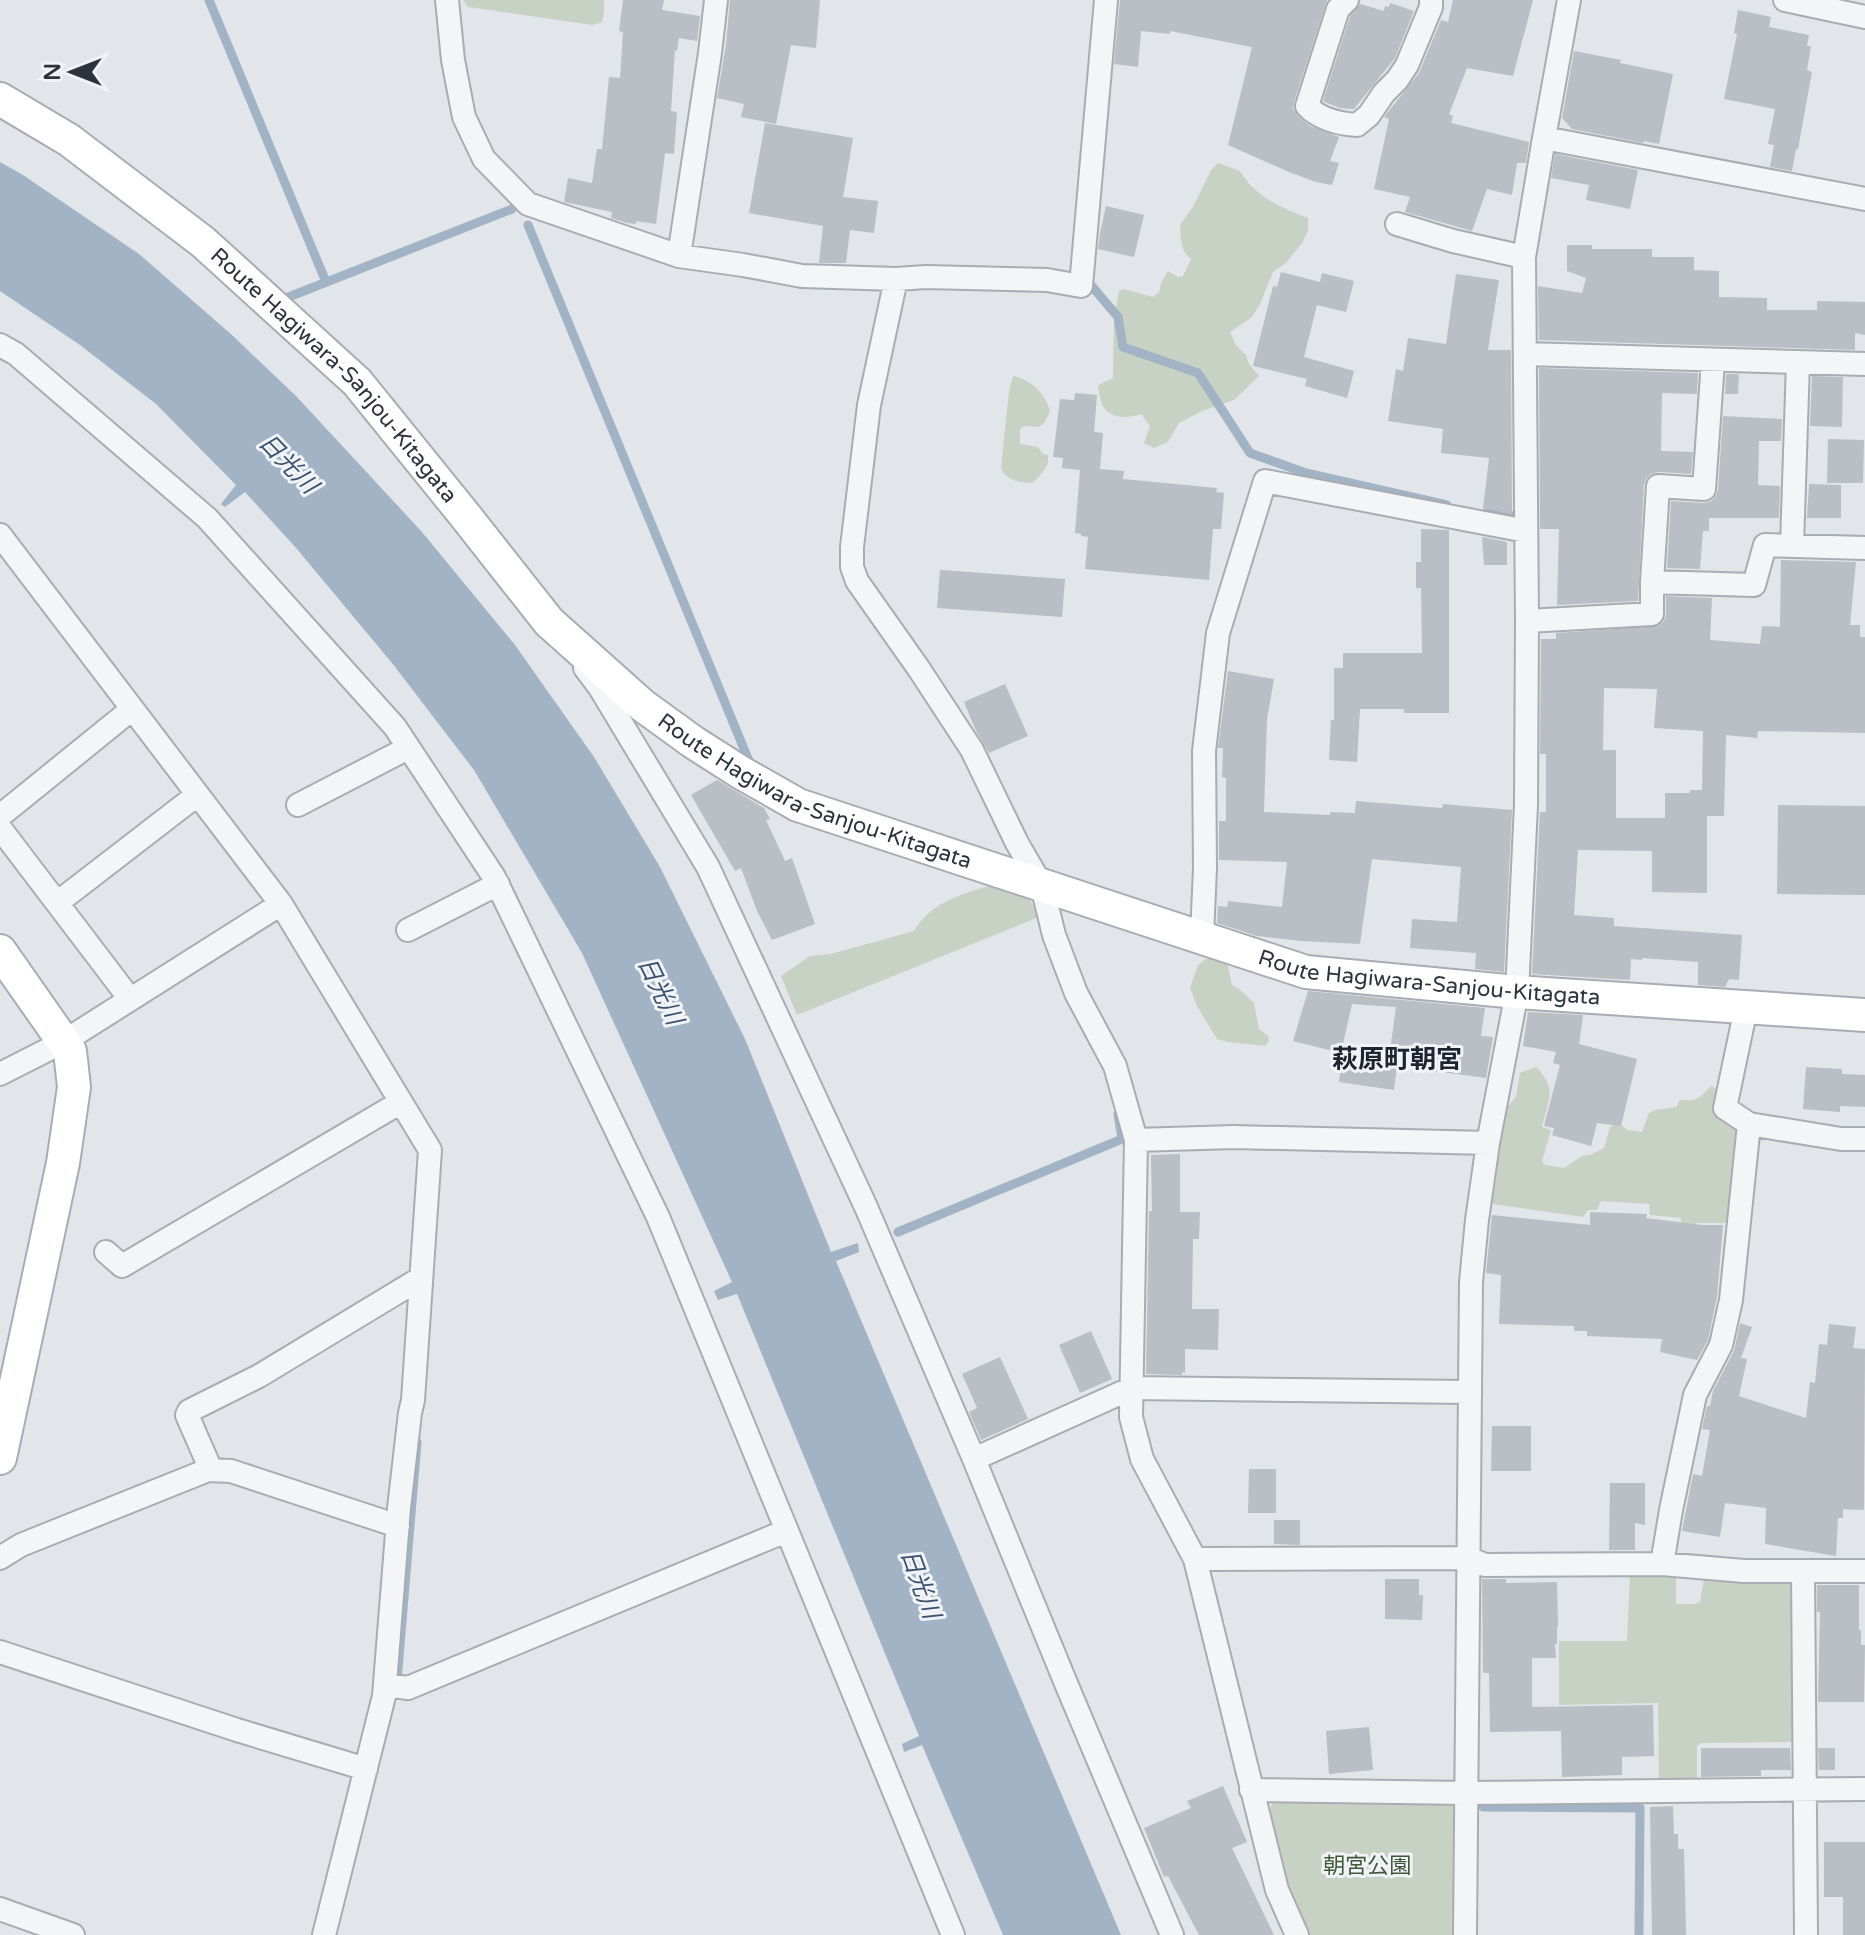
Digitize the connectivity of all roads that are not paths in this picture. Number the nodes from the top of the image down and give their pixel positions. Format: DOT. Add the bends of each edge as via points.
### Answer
graph roads {
  1 [pos="447,0"];
  2 [pos="716,0"];
  3 [pos="1106,0"];
  4 [pos="1347,0"];
  5 [pos="1431,0"];
  6 [pos="1569,0"];
  7 [pos="1785,0"];
  8 [pos="1865,17"];
  9 [pos="0,99"];
  10 [pos="1544,138"];
  11 [pos="1865,199"];
  12 [pos="1397,224"];
  13 [pos="679,256"];
  14 [pos="1524,257"];
  15 [pos="896,279"];
  16 [pos="0,345"];
  17 [pos="1526,354"];
  18 [pos="1713,361"];
  19 [pos="1798,362"];
  20 [pos="1865,364"];
  21 [pos="1526,531"];
  22 [pos="0,535"];
  23 [pos="1792,545"];
  24 [pos="1865,548"];
  25 [pos="1652,582"];
  26 [pos="1527,621"];
  27 [pos="549,622"];
  28 [pos="132,709"];
  29 [pos="408,748"];
  30 [pos="197,795"];
  31 [pos="298,805"];
  32 [pos="0,816"];
  33 [pos="0,828"];
  34 [pos="498,884"];
  35 [pos="1042,886"];
  36 [pos="57,903"];
  37 [pos="281,904"];
  38 [pos="408,930"];
  39 [pos="1202,936"];
  40 [pos="0,951"];
  41 [pos="1517,992"];
  42 [pos="130,999"];
  43 [pos="1746,1008"];
  44 [pos="1865,1015"];
  45 [pos="63,1042"];
  46 [pos="0,1074"];
  47 [pos="401,1102"];
  48 [pos="1749,1124"];
  49 [pos="1865,1139"];
  50 [pos="1136,1140"];
  51 [pos="1488,1143"];
  52 [pos="106,1252"];
  53 [pos="421,1278"];
  54 [pos="1132,1388"];
  55 [pos="1470,1392"];
  56 [pos="0,1458"];
  57 [pos="974,1459"];
  58 [pos="211,1470"];
  59 [pos="398,1526"];
  60 [pos="786,1531"];
  61 [pos="0,1558"];
  62 [pos="1468,1558"];
  63 [pos="1195,1559"];
  64 [pos="1662,1564"];
  65 [pos="1865,1571"];
  66 [pos="1803,1572"];
  67 [pos="0,1652"];
  68 [pos="386,1685"];
  69 [pos="366,1769"];
  70 [pos="1805,1789"];
  71 [pos="1865,1789"];
  72 [pos="1251,1790"];
  73 [pos="1467,1793"];
  74 [pos="0,1909"];
  75 [pos="73,1935"];
  76 [pos="324,1935"];
  77 [pos="953,1935"];
  78 [pos="1172,1935"];
  79 [pos="1297,1935"];
  80 [pos="1465,1935"];
  81 [pos="1806,1935"];
  1 -- 13 [label="street" via="464,117 484,159 528,204"];
  2 -- 13 [label="street"];
  3 -- 15 [label="street" via="1081,286 1033,279"];
  4 -- 5 [label="street" via="1338,9 1307,106 1314,114 1357,125 1407,65"];
  6 -- 10 [label="street"];
  7 -- 8 [label="street"];
  9 -- 27 [label="main road, Route Hagiwara-Sanjou-Kitagata" via="69,140 203,242 357,382"];
  10 -- 11 [label="street"];
  10 -- 14 [label="street"];
  12 -- 14 [label="street"];
  13 -- 15 [label="street" via="802,276"];
  14 -- 17 [label="street"];
  15 -- 35 [label="street" via="869,405 852,567 972,750"];
  16 -- 29 [label="street" via="207,518 395,727"];
  17 -- 18 [label="street"];
  17 -- 21 [label="street"];
  18 -- 19 [label="street"];
  18 -- 25 [label="street" via="1704,489 1658,486"];
  19 -- 20 [label="street"];
  19 -- 23 [label="street"];
  21 -- 26 [label="street"];
  21 -- 39 [label="street" via="1265,481 1218,633 1204,751"];
  22 -- 28 [label="street"];
  23 -- 24 [label="street"];
  23 -- 25 [label="street" via="1765,545 1754,585"];
  25 -- 26 [label="street" via="1652,614"];
  26 -- 41 [label="street"];
  27 -- 35 [label="main road, Route Hagiwara-Sanjou-Kitagata" via="642,705 798,805"];
  27 -- 57 [label="street" via="600,688 708,867 866,1207"];
  28 -- 30 [label="street"];
  28 -- 32 [label="street"];
  29 -- 31 [label="street"];
  29 -- 34 [label="street"];
  30 -- 36 [label="street"];
  30 -- 37 [label="street"];
  33 -- 36 [label="street"];
  34 -- 38 [label="street"];
  34 -- 60 [label="street" via="658,1217"];
  35 -- 39 [label="main road, Route Hagiwara-Sanjou-Kitagata"];
  35 -- 50 [label="street" via="1076,993 1115,1066"];
  36 -- 42 [label="street"];
  37 -- 42 [label="street"];
  37 -- 47 [label="street"];
  39 -- 41 [label="main road, Route Hagiwara-Sanjou-Kitagata" via="1306,972"];
  40 -- 45 [label="main road"];
  41 -- 43 [label="main road, Route Hagiwara-Sanjou-Kitagata"];
  41 -- 51 [label="street"];
  42 -- 45 [label="street"];
  43 -- 44 [label="main road, Route Hagiwara-Sanjou-Kitagata"];
  43 -- 48 [label="street" via="1725,1108"];
  45 -- 46 [label="street"];
  45 -- 56 [label="main road" via="70,1051 74,1087 63,1163"];
  47 -- 52 [label="street" via="122,1266"];
  47 -- 53 [label="street" via="430,1150"];
  48 -- 49 [label="street"];
  48 -- 64 [label="street" via="1731,1300 1721,1345 1695,1395"];
  50 -- 51 [label="street"];
  50 -- 54 [label="street"];
  51 -- 55 [label="street" via="1471,1282"];
  53 -- 58 [label="street" via="259,1376 189,1411"];
  53 -- 59 [label="street"];
  54 -- 55 [label="street"];
  54 -- 57 [label="street"];
  54 -- 63 [label="street" via="1131,1417 1142,1459"];
  55 -- 62 [label="street"];
  57 -- 78 [label="street"];
  58 -- 59 [label="street" via="231,1471"];
  58 -- 61 [label="street"];
  59 -- 68 [label="street"];
  60 -- 68 [label="street" via="408,1688"];
  60 -- 77 [label="street"];
  62 -- 63 [label="street"];
  62 -- 64 [label="street" via="1485,1565"];
  62 -- 73 [label="street"];
  63 -- 72 [label="street"];
  64 -- 66 [label="street"];
  65 -- 66 [label="street"];
  66 -- 70 [label="street"];
  67 -- 69 [label="street"];
  68 -- 69 [label="street"];
  69 -- 76 [label="street"];
  70 -- 71 [label="street"];
  70 -- 73 [label="street"];
  70 -- 81 [label="street"];
  72 -- 73 [label="street"];
  72 -- 79 [label="street" via="1277,1890"];
  73 -- 80 [label="street"];
  74 -- 75 [label="street"];
}
